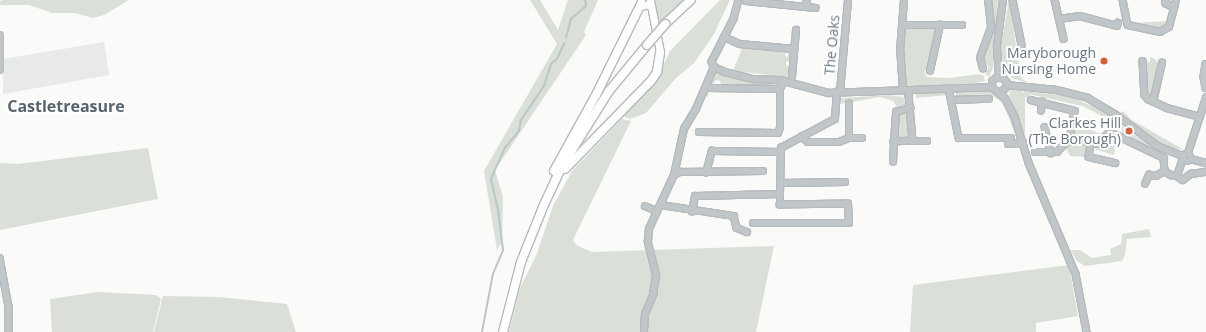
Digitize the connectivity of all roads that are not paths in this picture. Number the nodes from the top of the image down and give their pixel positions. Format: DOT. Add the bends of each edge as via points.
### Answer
graph roads {
  1 [pos="691,0"];
  2 [pos="739,0"];
  3 [pos="807,0"];
  4 [pos="848,0"];
  5 [pos="904,0"];
  6 [pos="988,0"];
  7 [pos="1004,0"];
  8 [pos="1013,0"];
  9 [pos="1055,0"];
  10 [pos="1123,0"];
  11 [pos="1165,0"];
  12 [pos="1176,0"];
  13 [pos="746,1"];
  14 [pos="760,1"];
  15 [pos="650,2"];
  16 [pos="640,3"];
  17 [pos="806,6"];
  18 [pos="816,8"];
  19 [pos="1174,8"];
  20 [pos="1058,19"];
  21 [pos="1118,23"];
  22 [pos="962,24"];
  23 [pos="902,25"];
  24 [pos="940,25"];
  25 [pos="796,30"];
  26 [pos="0,35"];
  27 [pos="724,37"];
  28 [pos="1064,39"];
  29 [pos="1022,45"];
  30 [pos="794,49"];
  31 [pos="660,52"];
  32 [pos="1143,61"];
  33 [pos="1162,63"];
  34 [pos="786,64"];
  35 [pos="1206,64"];
  36 [pos="793,65"];
  37 [pos="714,67"];
  38 [pos="983,69"];
  39 [pos="0,70"];
  40 [pos="930,71"];
  41 [pos="999,77"];
  42 [pos="718,80"];
  43 [pos="791,80"];
  44 [pos="784,81"];
  45 [pos="1007,85"];
  46 [pos="992,87"];
  47 [pos="710,88"];
  48 [pos="718,88"];
  49 [pos="949,88"];
  50 [pos="1206,88"];
  51 [pos="780,89"];
  52 [pos="906,90"];
  53 [pos="838,92"];
  54 [pos="1001,92"];
  55 [pos="1206,98"];
  56 [pos="989,99"];
  57 [pos="952,100"];
  58 [pos="1032,100"];
  59 [pos="1042,102"];
  60 [pos="1153,102"];
  61 [pos="849,104"];
  62 [pos="910,108"];
  63 [pos="1040,111"];
  64 [pos="842,114"];
  65 [pos="849,114"];
  66 [pos="1200,117"];
  67 [pos="1045,127"];
  68 [pos="702,134"];
  69 [pos="802,136"];
  70 [pos="849,138"];
  71 [pos="862,138"];
  72 [pos="1011,138"];
  73 [pos="1070,139"];
  74 [pos="913,141"];
  75 [pos="926,141"];
  76 [pos="894,142"];
  77 [pos="1024,143"];
  78 [pos="1008,144"];
  79 [pos="1091,144"];
  80 [pos="780,152"];
  81 [pos="1036,152"];
  82 [pos="1051,153"];
  83 [pos="1185,156"];
  84 [pos="893,162"];
  85 [pos="1115,163"];
  86 [pos="1206,163"];
  87 [pos="764,171"];
  88 [pos="1165,171"];
  89 [pos="1206,172"];
  90 [pos="706,173"];
  91 [pos="674,175"];
  92 [pos="1177,176"];
  93 [pos="845,182"];
  94 [pos="780,183"];
  95 [pos="1145,184"];
  96 [pos="780,194"];
  97 [pos="661,205"];
  98 [pos="645,206"];
  99 [pos="658,211"];
  100 [pos="692,212"];
  101 [pos="754,223"];
  102 [pos="747,232"];
  103 [pos="0,258"];
  104 [pos="522,262"];
  105 [pos="9,332"];
  106 [pos="503,332"];
  107 [pos="644,332"];
  108 [pos="1087,332"];
  1 -- 104 [label="highway, bridge" via="646,45 609,91 576,141 543,207"];
  2 -- 27 [label="street" via="734,19"];
  3 -- 17 [label="street"];
  4 -- 53 [label="street, The Oaks"];
  5 -- 23 [label="street"];
  6 -- 38 [label="street" via="991,27 980,58"];
  7 -- 41 [label="street" via="997,46"];
  8 -- 29 [label="street"];
  9 -- 20 [label="street"];
  10 -- 19 [label="street" via="1126,23 1145,30 1166,31"];
  11 -- 19 [label="street" via="1166,4"];
  12 -- 19 [label="street"];
  13 -- 14 [label="street"];
  14 -- 17 [label="street"];
  15 -- 16 [label="main road"];
  15 -- 31 [label="main road"];
  16 -- 104 [label="highway" via="611,67 546,188 531,224"];
  17 -- 18 [label="street"];
  20 -- 21 [label="street" via="1080,16 1117,26"];
  20 -- 28 [label="street"];
  22 -- 24 [label="street"];
  23 -- 24 [label="street"];
  23 -- 52 [label="street" via="900,51"];
  24 -- 40 [label="street"];
  25 -- 30 [label="street"];
  26 -- 39 [label="street"];
  27 -- 30 [label="street" via="740,44"];
  27 -- 37 [label="street" via="714,56"];
  30 -- 36 [label="street"];
  31 -- 104 [label="highway" via="657,72 651,81 565,169"];
  32 -- 60 [label="street" via="1144,95"];
  33 -- 60 [label="street"];
  34 -- 36 [label="street"];
  35 -- 50 [label="street"];
  36 -- 43 [label="street"];
  37 -- 44 [label="street" via="747,78"];
  37 -- 91 [label="street" via="696,109 684,129"];
  41 -- 45 [label="street" via="1006,80"];
  41 -- 46 [label="street" via="993,80"];
  42 -- 48 [label="street"];
  43 -- 44 [label="street"];
  43 -- 53 [label="street" via="821,91"];
  44 -- 51 [label="street"];
  45 -- 54 [label="street"];
  45 -- 83 [label="street" via="1057,90 1088,98 1115,114 1158,146"];
  46 -- 49 [label="street"];
  46 -- 54 [label="street"];
  47 -- 48 [label="street"];
  48 -- 51 [label="street"];
  49 -- 52 [label="street"];
  49 -- 57 [label="street"];
  51 -- 68 [label="street" via="778,133"];
  52 -- 53 [label="street"];
  52 -- 62 [label="street"];
  53 -- 69 [label="street, The Oaks" via="835,119"];
  54 -- 77 [label="street" via="1015,117"];
  55 -- 66 [label="street"];
  56 -- 57 [label="street"];
  57 -- 72 [label="street" via="959,138"];
  58 -- 59 [label="street"];
  59 -- 63 [label="street"];
  59 -- 73 [label="street" via="1075,111"];
  60 -- 66 [label="street"];
  61 -- 65 [label="street"];
  62 -- 74 [label="street"];
  62 -- 76 [label="street" via="896,112"];
  64 -- 65 [label="street"];
  65 -- 70 [label="street"];
  66 -- 83 [label="street"];
  67 -- 82 [label="street"];
  69 -- 70 [label="street" via="808,142 839,142"];
  69 -- 80 [label="street" via="782,147"];
  70 -- 71 [label="street"];
  73 -- 79 [label="street"];
  73 -- 82 [label="street" via="1057,152"];
  74 -- 75 [label="street"];
  74 -- 76 [label="street"];
  76 -- 84 [label="street"];
  77 -- 78 [label="street"];
  77 -- 108 [label="street" via="1029,163 1076,274"];
  79 -- 85 [label="street" via="1089,157"];
  79 -- 88 [label="street" via="1100,142 1106,133 1114,132 1164,158"];
  80 -- 90 [label="street" via="712,152"];
  80 -- 94 [label="street"];
  81 -- 82 [label="street"];
  83 -- 86 [label="street"];
  83 -- 92 [label="street"];
  87 -- 90 [label="street" via="742,169"];
  88 -- 92 [label="street"];
  88 -- 95 [label="street" via="1156,176 1149,175"];
  89 -- 92 [label="street" via="1191,174 1182,180"];
  90 -- 91 [label="street" via="680,172"];
  91 -- 97 [label="street"];
  93 -- 94 [label="street"];
  94 -- 96 [label="street"];
  96 -- 100 [label="street" via="695,196"];
  96 -- 101 [label="street" via="780,205 848,204 849,223"];
  97 -- 99 [label="street"];
  97 -- 100 [label="street"];
  98 -- 99 [label="street"];
  99 -- 107 [label="street" via="648,237 656,275 653,295 645,314"];
  100 -- 102 [label="street" via="734,216 737,228"];
  103 -- 105 [label="street" via="9,307"];
  104 -- 106 [label="highway"];
}
